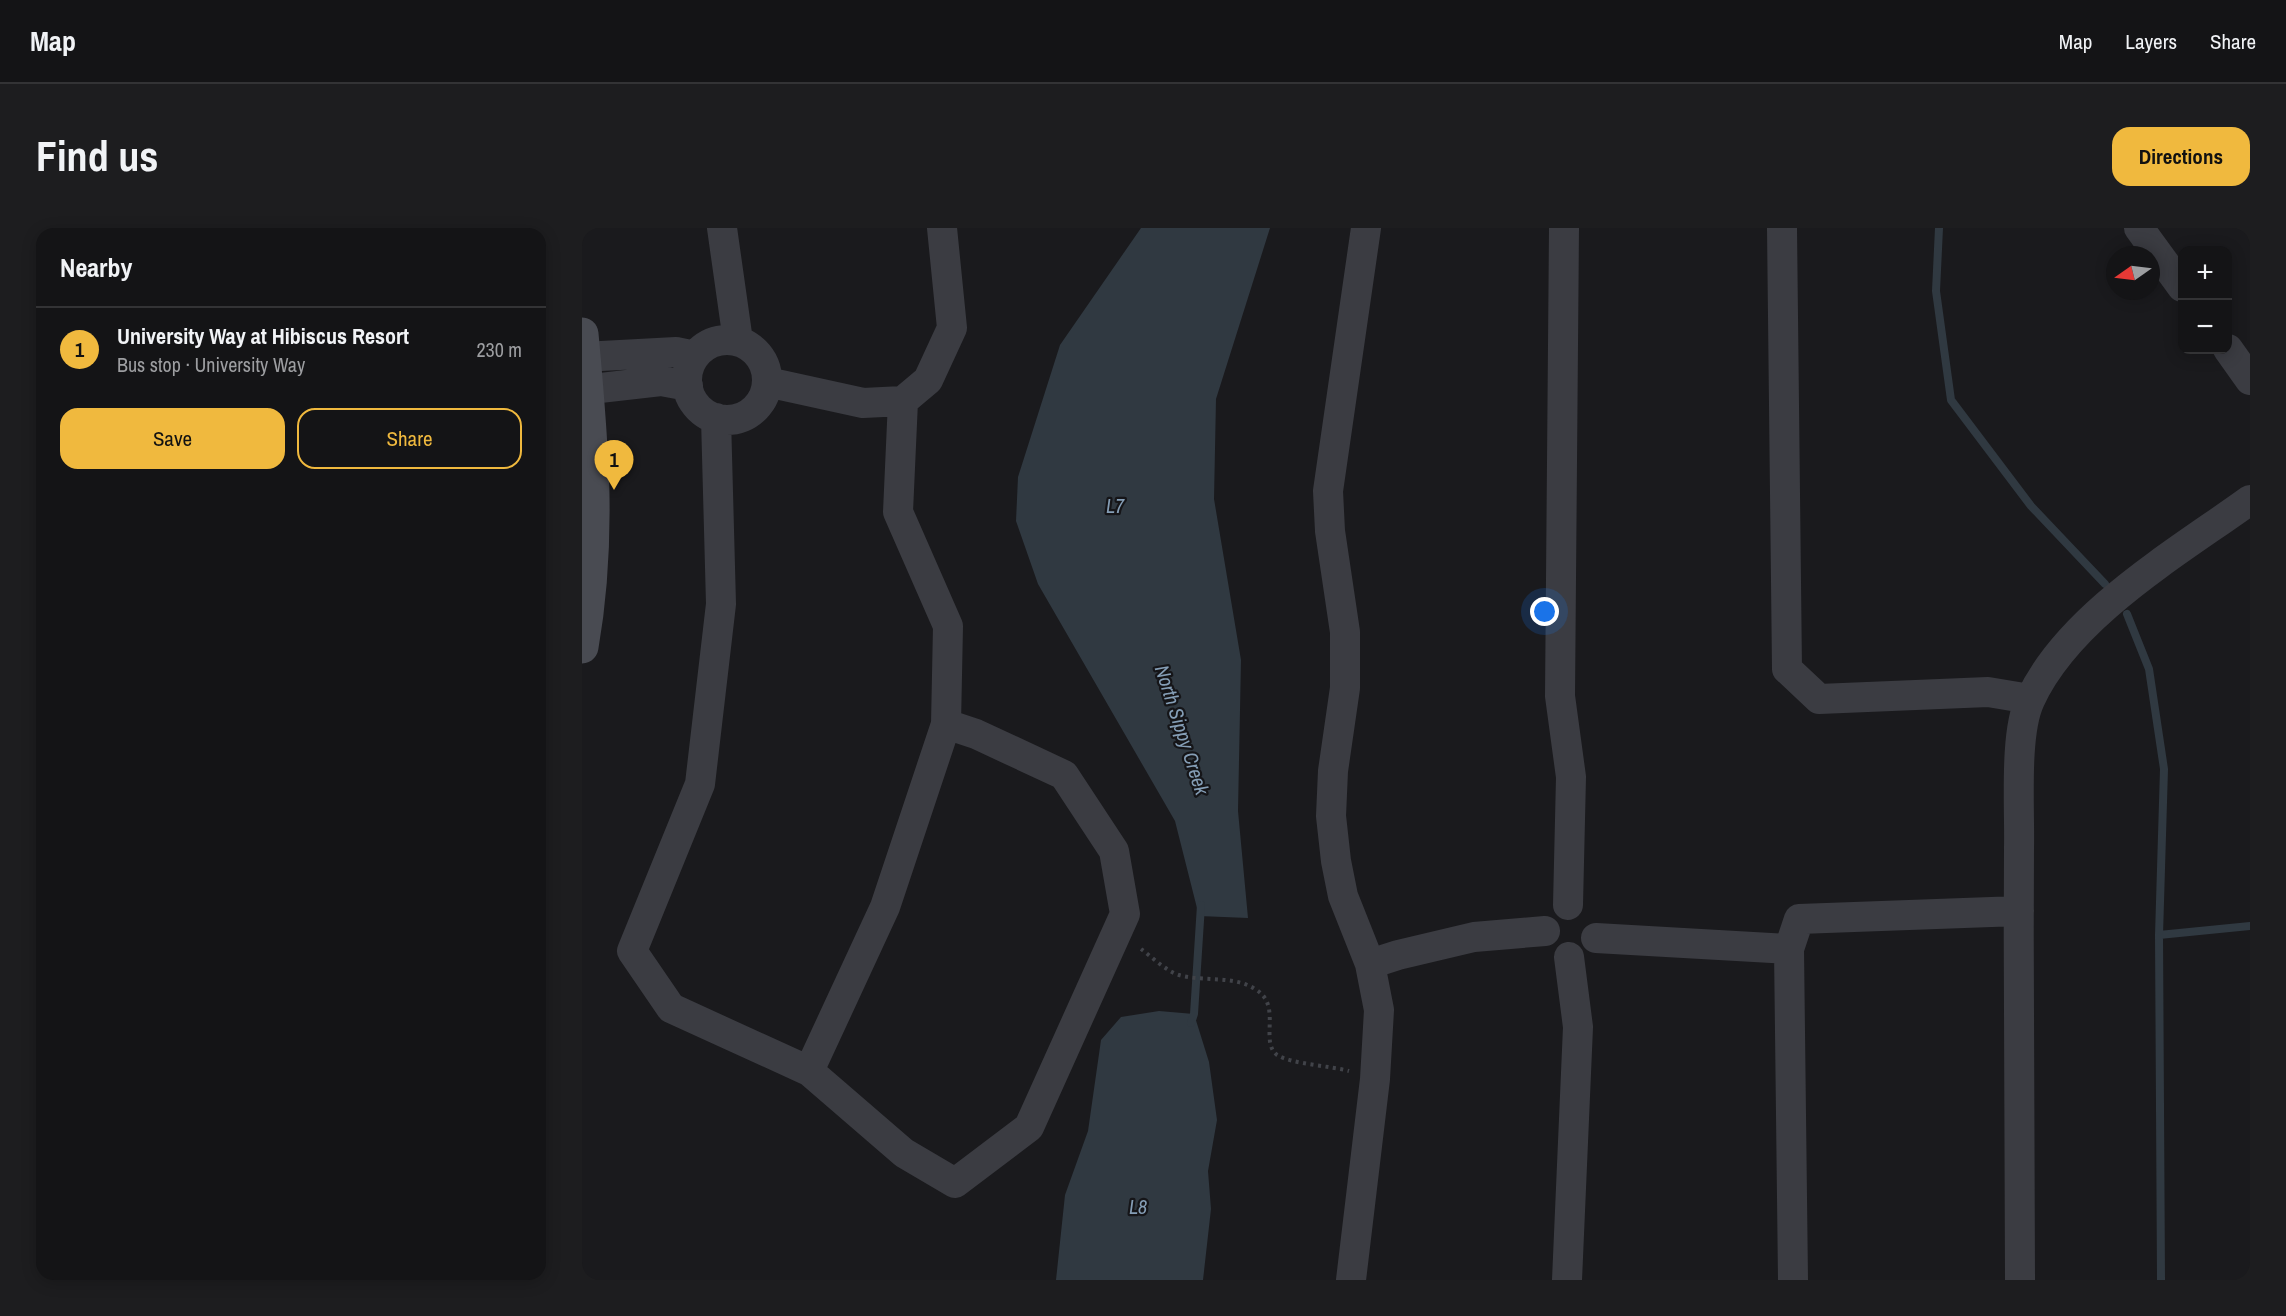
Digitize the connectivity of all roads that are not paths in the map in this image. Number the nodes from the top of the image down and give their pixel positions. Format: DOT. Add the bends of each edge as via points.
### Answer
graph roads {
  1 [pos="722,228"];
  2 [pos="942,228"];
  3 [pos="1366,228"];
  4 [pos="1564,228"];
  5 [pos="1782,228"];
  6 [pos="2139,228"];
  7 [pos="2178,282"];
  8 [pos="738,341"];
  9 [pos="583,349"];
  10 [pos="2232,354"];
  11 [pos="695,356"];
  12 [pos="2250,380"];
  13 [pos="767,382"];
  14 [pos="688,386"];
  15 [pos="585,389"];
  16 [pos="903,400"];
  17 [pos="716,418"];
  18 [pos="2250,500"];
  19 [pos="582,647"];
  20 [pos="2030,699"];
  21 [pos="946,724"];
  22 [pos="1568,905"];
  23 [pos="2019,911"];
  24 [pos="1545,931"];
  25 [pos="1596,938"];
  26 [pos="1789,949"];
  27 [pos="1569,957"];
  28 [pos="1370,964"];
  29 [pos="808,1071"];
  30 [pos="1351,1280"];
  31 [pos="1567,1280"];
  32 [pos="1793,1280"];
  33 [pos="2020,1280"];
  1 -- 8 [label="street"];
  2 -- 16 [label="street" via="952,328 928,380"];
  3 -- 28 [label="street" via="1328,491 1345,632 1344,688 1331,816 1344,896"];
  4 -- 22 [label="street" via="1560,696 1571,777"];
  5 -- 20 [label="street" via="1787,669 1819,699 1988,692"];
  6 -- 7 [label="street"];
  8 -- 11 [label="street" via="721,340"];
  8 -- 13 [label="street" via="760,357"];
  9 -- 11 [label="street"];
  9 -- 15 [label="main road"];
  10 -- 12 [label="street"];
  11 -- 14 [label="street"];
  13 -- 16 [label="street" via="863,403"];
  13 -- 17 [label="street" via="761,400 747,415 733,420"];
  14 -- 15 [label="street" via="661,381"];
  14 -- 17 [label="street" via="701,410"];
  15 -- 19 [label="main road" via="593,467 594,534"];
  16 -- 21 [label="street" via="898,512 948,626"];
  17 -- 29 [label="street" via="721,604 700,784 632,951 671,1008"];
  18 -- 20 [label="street" via="2094,617 2048,669"];
  20 -- 23 [label="street" via="2023,718 2021,751"];
  21 -- 29 [label="street" via="885,907"];
  21 -- 29 [label="street" via="1064,775 1114,851 1125,914 1029,1127 956,1183 904,1153"];
  22 -- 24 [label="street" via="1551,914"];
  22 -- 25 [label="street" via="1591,914"];
  23 -- 26 [label="street" via="1799,920"];
  23 -- 33 [label="street"];
  24 -- 27 [label="street" via="1552,949"];
  24 -- 28 [label="street" via="1474,937"];
  25 -- 26 [label="street"];
  25 -- 27 [label="street" via="1589,951"];
  26 -- 32 [label="street"];
  27 -- 31 [label="street" via="1578,1027"];
  28 -- 30 [label="street" via="1379,1010 1375,1079"];
}
